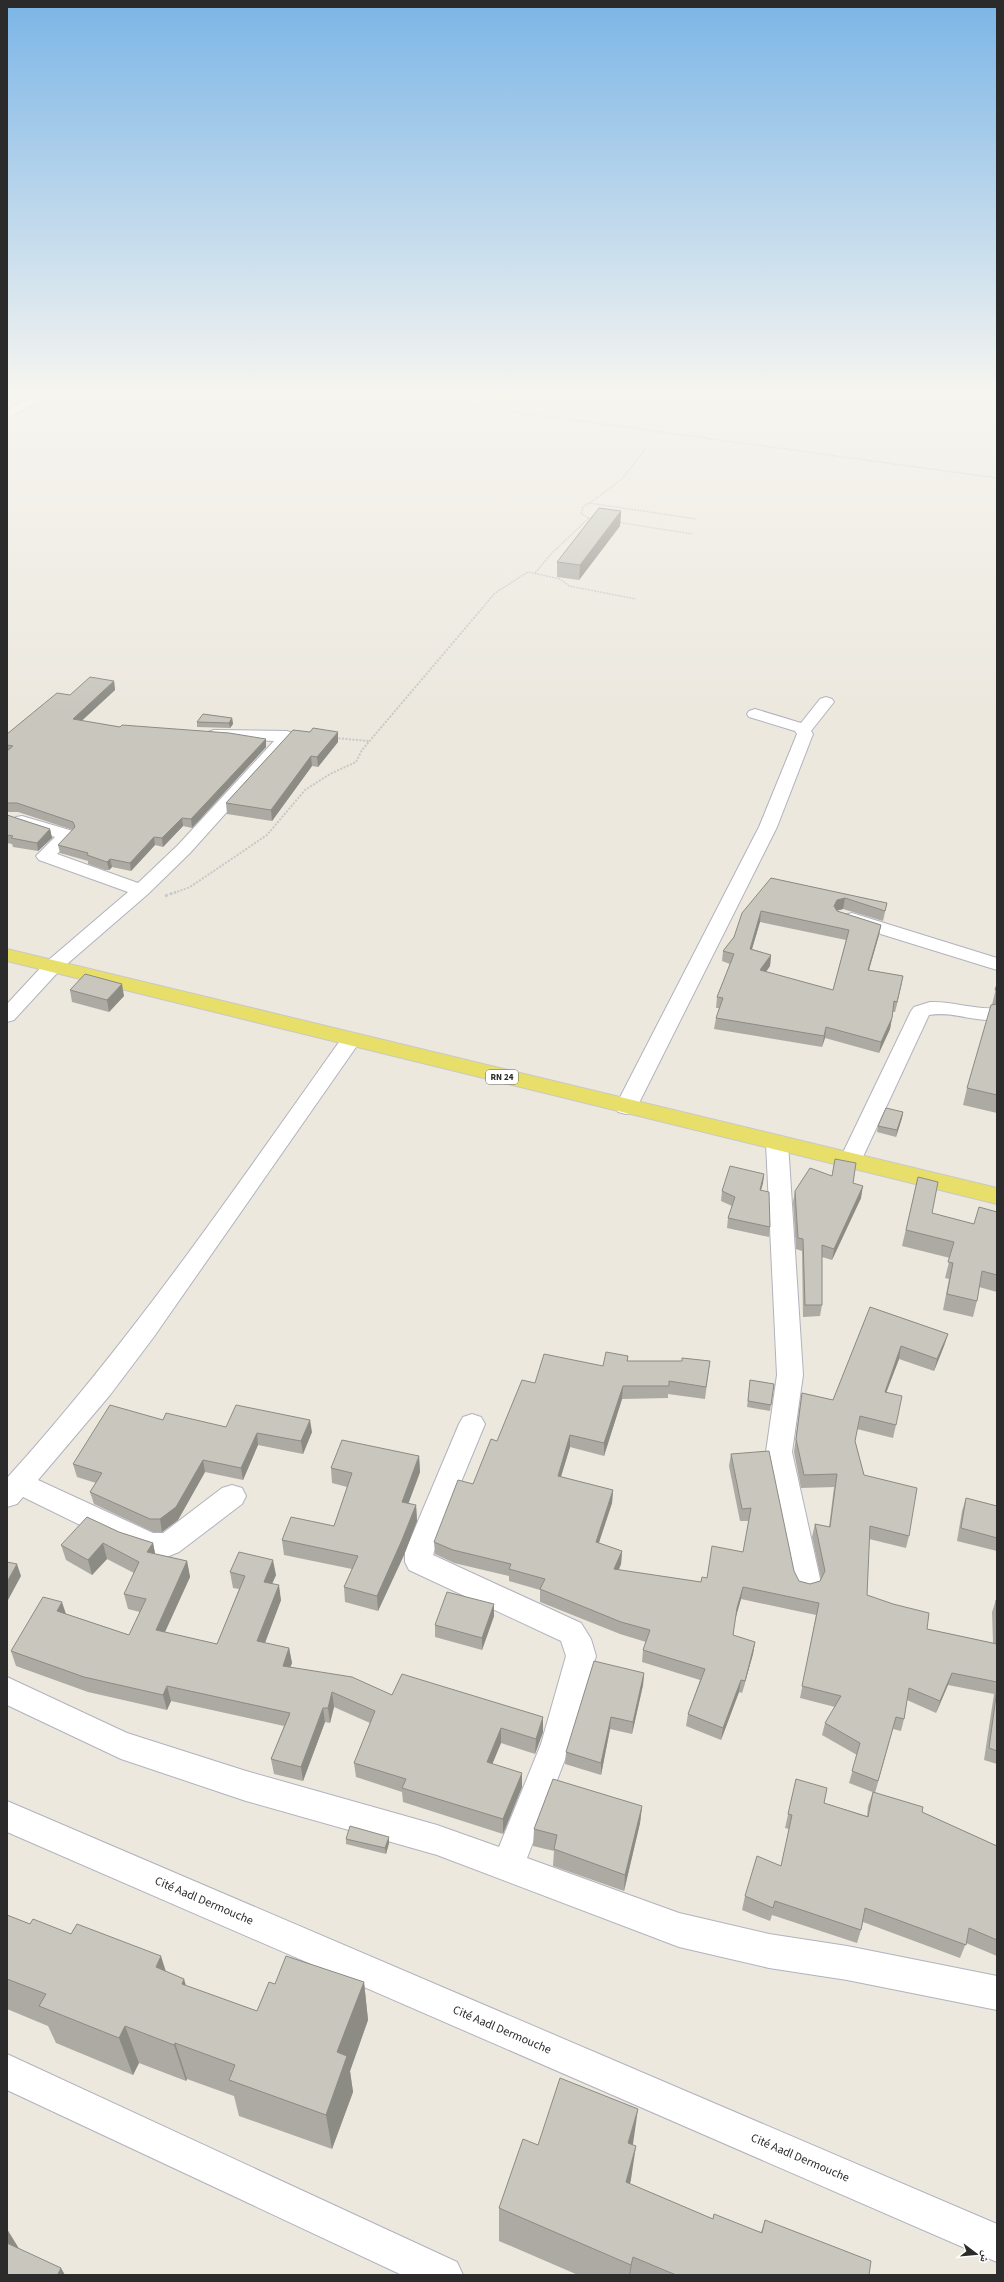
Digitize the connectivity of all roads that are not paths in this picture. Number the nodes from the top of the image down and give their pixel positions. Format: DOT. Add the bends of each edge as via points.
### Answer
graph roads {
  1 [pos="826,702"];
  2 [pos="755,714"];
  3 [pos="804,730"];
  4 [pos="201,734"];
  5 [pos="12,818"];
  6 [pos="141,890"];
  7 [pos="843,916"];
  8 [pos="7,956"];
  9 [pos="997,964"];
  10 [pos="52,967"];
  11 [pos="997,1014"];
  12 [pos="7,1016"];
  13 [pos="351,1040"];
  14 [pos="626,1107"];
  15 [pos="777,1143"];
  16 [pos="850,1161"];
  17 [pos="997,1196"];
  18 [pos="472,1424"];
  19 [pos="13,1489"];
  20 [pos="232,1496"];
  21 [pos="807,1583"];
  22 [pos="7,1690"];
  23 [pos="7,1816"];
  24 [pos="508,1866"];
  25 [pos="997,1994"];
  26 [pos="7,2072"];
  27 [pos="997,2243"];
  28 [pos="440,2274"];
  1 -- 3 [label="street"];
  2 -- 3 [label="street"];
  3 -- 14 [label="street" via="802,743 768,827"];
  4 -- 6 [label="street" via="287,736 184,850"];
  5 -- 6 [label="street" via="67,835 45,856"];
  6 -- 10 [label="street"];
  7 -- 9 [label="street"];
  8 -- 10 [label="main road, RN 24"];
  10 -- 12 [label="street"];
  10 -- 13 [label="main road, RN 24"];
  11 -- 16 [label="street" via="969,1014 932,1007 921,1011"];
  13 -- 14 [label="main road, RN 24"];
  13 -- 19 [label="street" via="131,1352 80,1415"];
  14 -- 15 [label="main road, RN 24"];
  15 -- 16 [label="main road, RN 24"];
  15 -- 21 [label="street" via="790,1375 778,1452"];
  16 -- 17 [label="main road, RN 24"];
  18 -- 24 [label="street" via="426,1533 419,1552 419,1562 571,1632 581,1656 556,1744"];
  19 -- 20 [label="street" via="153,1545 170,1544"];
  22 -- 24 [label="street" via="121,1744 246,1786 437,1840"];
  23 -- 27 [label="street, Cité Aadl Dermouche"];
  24 -- 25 [label="street" via="679,1930 769,1951 847,1963"];
  26 -- 28 [label="street"];
}
